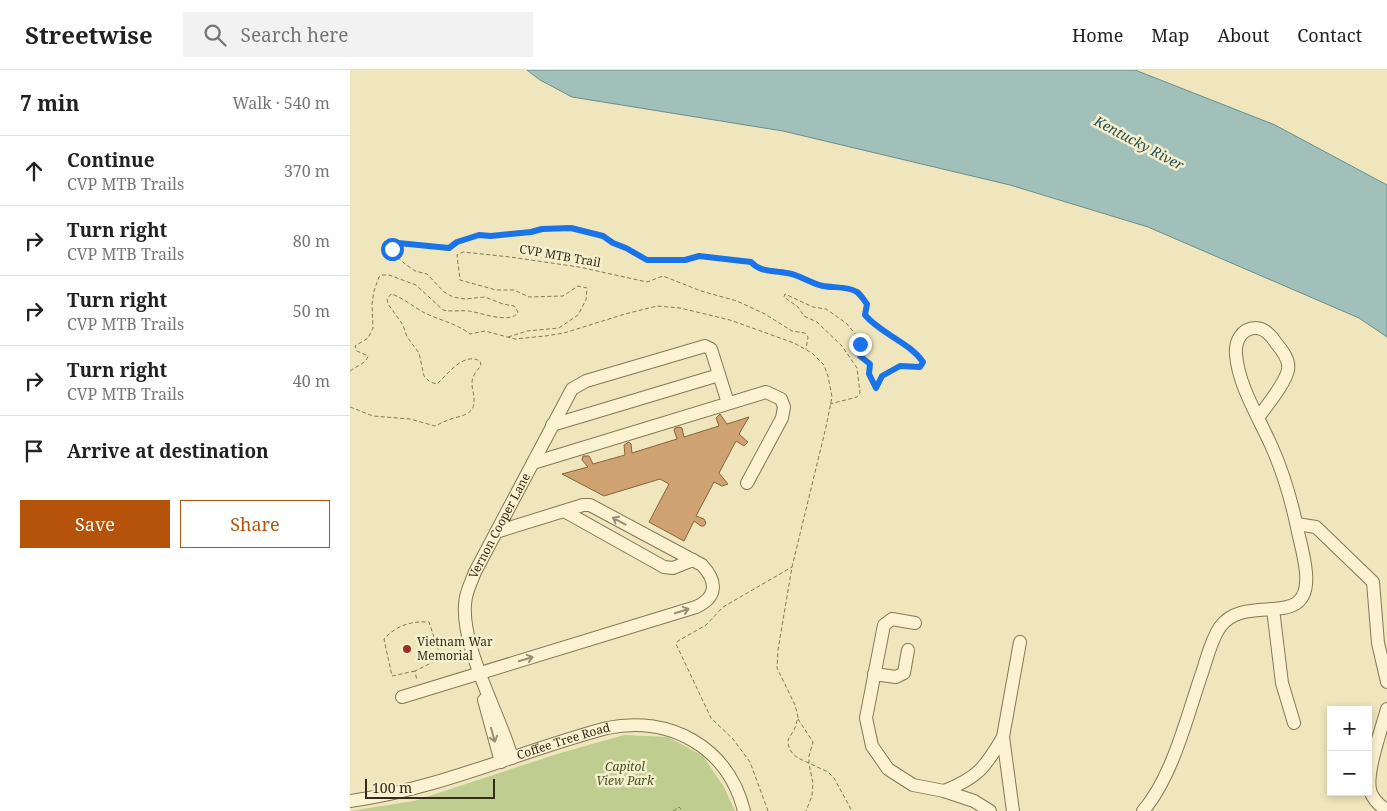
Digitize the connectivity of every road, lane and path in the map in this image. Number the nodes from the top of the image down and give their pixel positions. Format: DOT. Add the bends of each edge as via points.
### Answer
graph roads {
  1 [pos="501,336"];
  2 [pos="506,338"];
  3 [pos="806,349"];
  4 [pos="350,371"];
  5 [pos="719,375"];
  6 [pos="728,402"];
  7 [pos="830,404"];
  8 [pos="350,408"];
  9 [pos="1258,418"];
  10 [pos="552,425"];
  11 [pos="533,463"];
  12 [pos="747,483"];
  13 [pos="564,511"];
  14 [pos="1297,524"];
  15 [pos="496,532"];
  16 [pos="693,560"];
  17 [pos="792,567"];
  18 [pos="1274,609"];
  19 [pos="915,622"];
  20 [pos="1020,642"];
  21 [pos="908,650"];
  22 [pos="415,671"];
  23 [pos="479,673"];
  24 [pos="874,674"];
  25 [pos="1387,682"];
  26 [pos="420,691"];
  27 [pos="402,697"];
  28 [pos="1387,709"];
  29 [pos="798,719"];
  30 [pos="1294,723"];
  31 [pos="1002,737"];
  32 [pos="506,760"];
  33 [pos="944,791"];
  34 [pos="350,801"];
  35 [pos="1387,810"];
  36 [pos="673,811"];
  37 [pos="683,811"];
  38 [pos="744,811"];
  39 [pos="768,811"];
  40 [pos="806,811"];
  41 [pos="990,811"];
  42 [pos="1013,811"];
  43 [pos="1144,811"];
  1 -- 8 [label="path" via="485,331 470,334 391,294 388,304 419,353 426,380 437,384 463,360 476,358 480,361 472,382 473,408 465,415 435,426 410,419 374,416"];
  2 -- 3 [label="path, CVP MTB Trail" via="527,331 559,328 578,315 586,300 587,288 578,286 563,296 529,297 514,290 496,290 460,280 457,255 463,252 510,257 579,267 647,282 663,276 737,301 792,331 806,333"];
  4 -- 7 [label="path" via="368,359 355,346 368,338 373,328 374,291 382,276 389,275 416,285 443,310 513,318 518,312 514,306 485,297 453,297 426,274 415,271 395,255 391,245 449,248 479,235 571,228 603,236 647,260 685,260 699,256 751,262 756,268 766,271 786,272 809,282 856,291 867,304 865,315 872,323 917,354 923,362 920,367 900,366 882,376 876,388 869,374 870,364 860,356 860,344 852,329 826,309 813,307 785,294 784,297 804,316 839,342 857,368 860,393 857,397"];
  5 -- 6 [label="street"];
  5 -- 10 [label="street"];
  5 -- 10 [label="street, Vernon Cooper Lane" via="711,349 706,346 586,381 572,389"];
  6 -- 11 [label="street"];
  6 -- 12 [label="street" via="766,392 781,399 784,407 782,418"];
  9 -- 9 [label="street" via="1240,374 1236,354 1237,339 1246,330 1257,328 1271,335 1286,356 1288,369"];
  9 -- 14 [label="street" via="1283,473"];
  10 -- 11 [label="street, Vernon Cooper Lane"];
  11 -- 15 [label="street, Vernon Cooper Lane"];
  13 -- 15 [label="street"];
  16 -- 13 [label="street, one-way" via="590,505"];
  13 -- 16 [label="street" via="664,567 673,568"];
  14 -- 18 [label="street" via="1306,572 1305,593 1294,606"];
  14 -- 25 [label="street" via="1316,527 1373,582 1378,643"];
  15 -- 23 [label="street, Vernon Cooper Lane" via="475,572 466,598 466,626"];
  23 -- 16 [label="street, one-way" via="704,603 713,591 713,581 709,572"];
  17 -- 39 [label="path" via="723,606 706,626 676,644 711,718 733,738 750,762"];
  18 -- 30 [label="street" via="1282,683"];
  18 -- 43 [label="street" via="1235,613 1220,627 1172,761"];
  19 -- 24 [label="street" via="892,619 884,625"];
  20 -- 31 [label="street"];
  21 -- 24 [label="street" via="904,673 896,677"];
  22 -- 22 [label="path" via="441,658 430,622 418,621 398,627 384,639 392,676"];
  22 -- 26 [label="path"];
  23 -- 26 [label="street"];
  23 -- 32 [label="street, Vernon Cooper Lane" via="488,717"];
  24 -- 33 [label="street" via="866,718 872,746 888,769 913,784"];
  26 -- 27 [label="street"];
  28 -- 35 [label="street" via="1369,784 1377,803"];
  29 -- 40 [label="path" via="813,742 809,756 812,796"];
  31 -- 33 [label="street" via="978,774"];
  31 -- 42 [label="street"];
  32 -- 34 [label="street, Coffee Tree Road" via="408,790"];
  32 -- 38 [label="street, Coffee Tree Road" via="607,728 631,724 663,728 697,743 719,762 733,782"];
  33 -- 41 [label="street" via="974,801"];
  36 -- 37 [label="path" via="679,807"];
}
